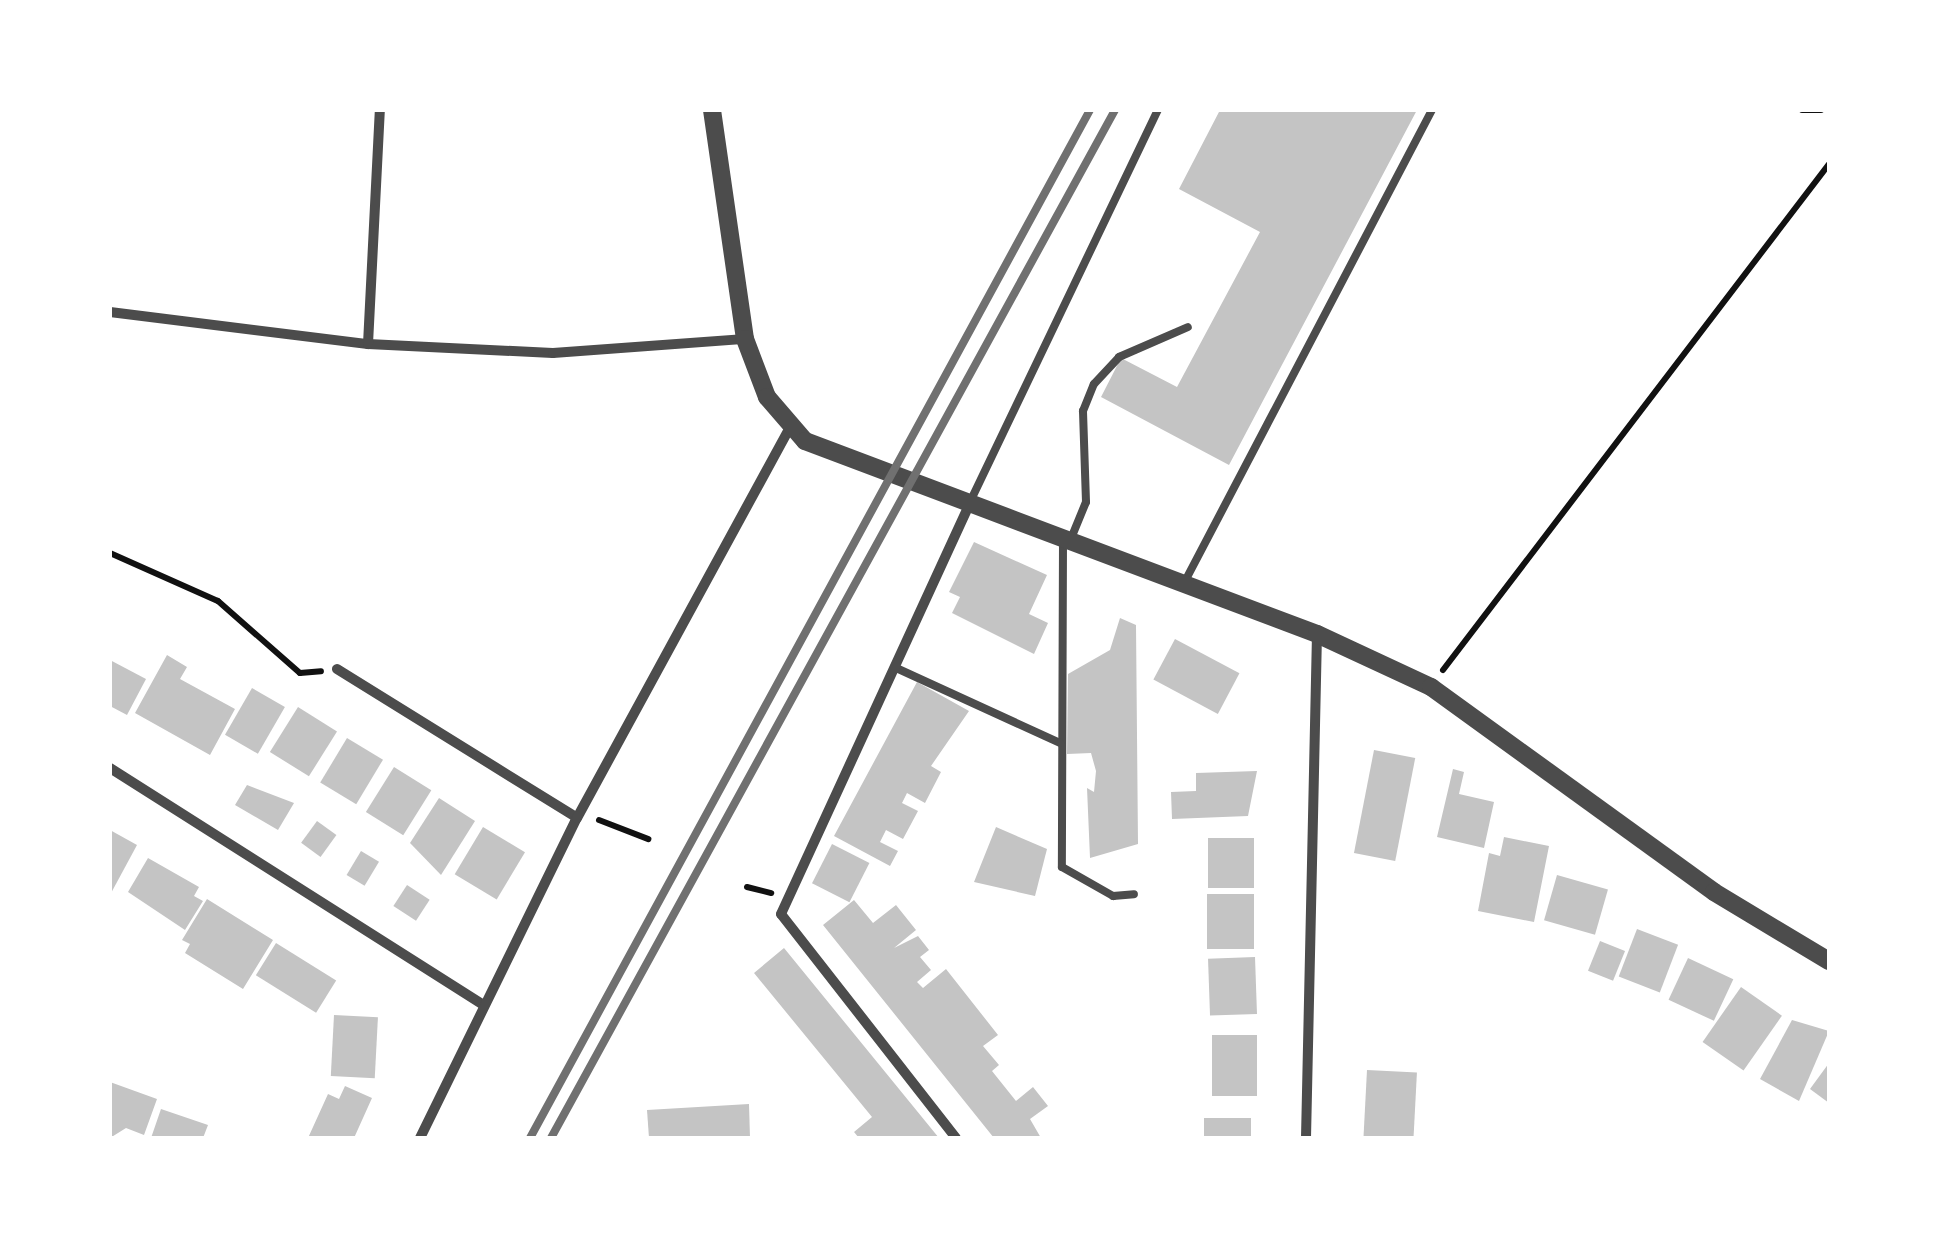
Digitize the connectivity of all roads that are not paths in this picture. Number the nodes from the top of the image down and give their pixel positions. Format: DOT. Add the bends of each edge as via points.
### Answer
graph roads {
  1 [pos="380,110"];
  2 [pos="712,110"];
  3 [pos="1158,110"];
  4 [pos="1432,110"];
  5 [pos="110,312"];
  6 [pos="1188,326"];
  7 [pos="744,339"];
  8 [pos="368,344"];
  9 [pos="790,428"];
  10 [pos="968,508"];
  11 [pos="1066,542"];
  12 [pos="1184,585"];
  13 [pos="1317,634"];
  14 [pos="894,667"];
  15 [pos="337,669"];
  16 [pos="1060,744"];
  17 [pos="110,768"];
  18 [pos="578,818"];
  19 [pos="1134,894"];
  20 [pos="1829,961"];
  21 [pos="482,1004"];
  22 [pos="420,1138"];
  23 [pos="956,1138"];
  24 [pos="1306,1138"];
  1 -- 8 [label="street"];
  2 -- 7 [label="street"];
  3 -- 10 [label="lane"];
  4 -- 12 [label="lane"];
  5 -- 8 [label="street"];
  6 -- 11 [label="lane" via="1119,358 1094,384 1083,411 1086,502"];
  7 -- 8 [label="street" via="553,353"];
  7 -- 9 [label="street"];
  9 -- 10 [label="street" via="844,462"];
  9 -- 18 [label="street"];
  10 -- 11 [label="street"];
  10 -- 14 [label="street"];
  11 -- 12 [label="street"];
  11 -- 16 [label="lane"];
  12 -- 13 [label="street"];
  13 -- 20 [label="street" via="1431,687 1714,892"];
  13 -- 24 [label="street"];
  14 -- 16 [label="lane"];
  14 -- 23 [label="street" via="781,914"];
  15 -- 18 [label="street"];
  16 -- 19 [label="lane" via="1062,868 1113,896"];
  17 -- 21 [label="street"];
  18 -- 21 [label="street"];
  21 -- 22 [label="street"];
}
